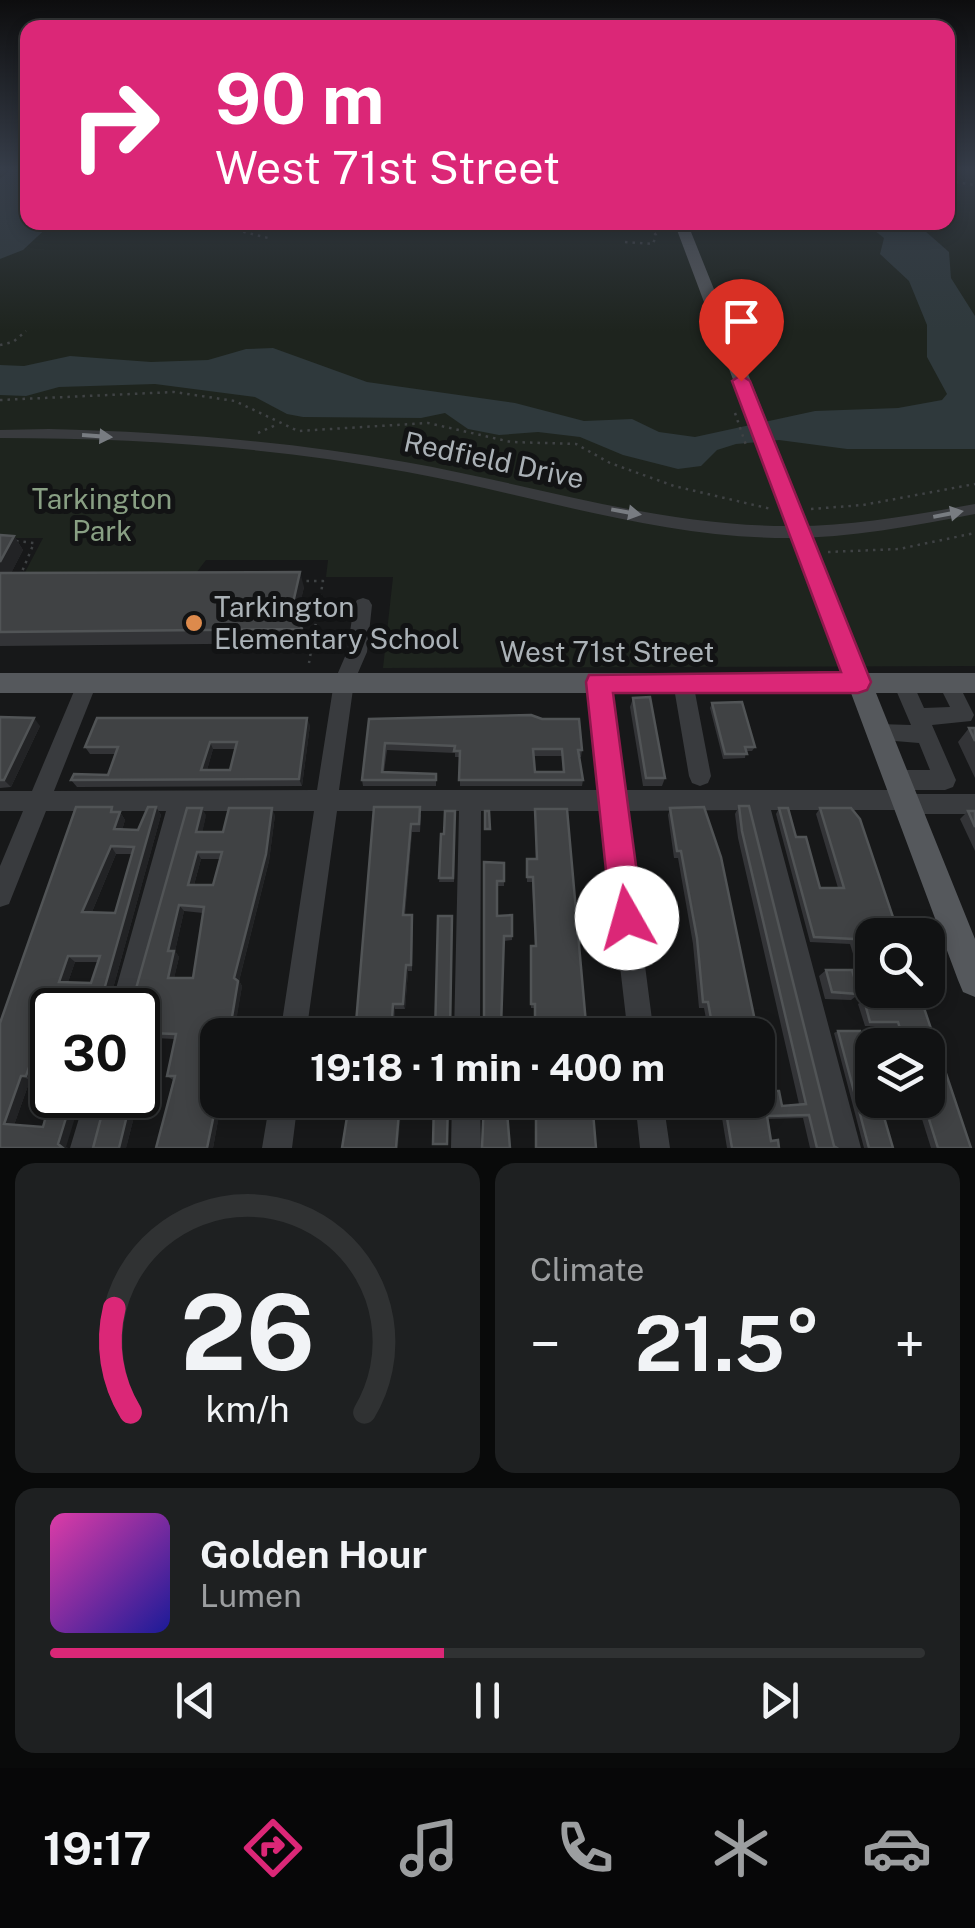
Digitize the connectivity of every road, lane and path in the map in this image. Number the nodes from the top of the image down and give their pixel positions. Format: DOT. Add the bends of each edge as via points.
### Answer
graph roads {
  1 [pos="236,230"];
  2 [pos="652,230"];
  3 [pos="683,230"];
  4 [pos="268,238"];
  5 [pos="625,242"];
  6 [pos="26,331"];
  7 [pos="0,345"];
  8 [pos="0,400"];
  9 [pos="744,412"];
  10 [pos="0,434"];
  11 [pos="758,448"];
  12 [pos="975,484"];
  13 [pos="771,509"];
  14 [pos="975,509"];
  15 [pos="805,521"];
  16 [pos="975,533"];
  17 [pos="16,540"];
  18 [pos="828,552"];
  19 [pos="18,580"];
  20 [pos="284,581"];
  21 [pos="362,605"];
  22 [pos="308,665"];
  23 [pos="344,682"];
  24 [pos="598,682"];
  25 [pos="684,682"];
  26 [pos="858,682"];
  27 [pos="0,683"];
  28 [pos="87,683"];
  29 [pos="903,683"];
  30 [pos="948,683"];
  31 [pos="975,683"];
  32 [pos="921,725"];
  33 [pos="878,733"];
  34 [pos="700,776"];
  35 [pos="902,795"];
  36 [pos="470,800"];
  37 [pos="613,800"];
  38 [pos="757,800"];
  39 [pos="38,801"];
  40 [pos="180,801"];
  41 [pos="327,801"];
  42 [pos="0,802"];
  43 [pos="975,804"];
  44 [pos="0,895"];
  45 [pos="975,980"];
  46 [pos="129,988"];
  47 [pos="295,1018"];
  48 [pos="467,1018"];
  49 [pos="640,1018"];
  50 [pos="93,1118"];
  51 [pos="281,1118"];
  52 [pos="466,1118"];
  53 [pos="651,1118"];
  54 [pos="85,1148"];
  55 [pos="277,1148"];
  56 [pos="466,1148"];
  57 [pos="655,1148"];
  58 [pos="846,1148"];
  1 -- 4 [label="path"];
  2 -- 5 [label="path" via="653,244"];
  3 -- 9 [label="main road"];
  6 -- 7 [label="path"];
  8 -- 13 [label="path" via="154,390 236,401 298,431 437,424 510,442 576,444 674,486"];
  9 -- 11 [label="main road"];
  9 -- 11 [label="path"];
  10 -- 15 [label="street, Redfield Drive, one-way" via="159,440 358,459 701,526"];
  11 -- 15 [label="main road"];
  12 -- 15 [label="path"];
  15 -- 14 [label="street, Redfield Drive, one-way" via="880,526"];
  15 -- 26 [label="main road"];
  16 -- 18 [label="path" via="899,549"];
  17 -- 19 [label="path" via="34,544"];
  20 -- 22 [label="path" via="323,581"];
  21 -- 23 [label="street" via="357,652"];
  23 -- 24 [label="main road, West 71st Street"];
  23 -- 28 [label="main road, West 71st Street"];
  23 -- 41 [label="street"];
  24 -- 25 [label="main road, West 71st Street"];
  24 -- 37 [label="street"];
  25 -- 26 [label="main road, West 71st Street"];
  25 -- 34 [label="street"];
  26 -- 29 [label="main road, West 71st Street"];
  26 -- 33 [label="main road"];
  27 -- 28 [label="main road, West 71st Street"];
  28 -- 39 [label="street"];
  29 -- 30 [label="main road, West 71st Street"];
  29 -- 32 [label="street"];
  30 -- 31 [label="main road, West 71st Street"];
  30 -- 32 [label="street" via="964,715"];
  32 -- 33 [label="street"];
  32 -- 35 [label="street" via="945,780"];
  33 -- 35 [label="main road"];
  35 -- 38 [label="street"];
  35 -- 43 [label="street"];
  35 -- 45 [label="main road"];
  36 -- 37 [label="street"];
  36 -- 41 [label="street"];
  36 -- 48 [label="street"];
  37 -- 38 [label="street"];
  37 -- 49 [label="street"];
  38 -- 58 [label="street"];
  39 -- 40 [label="street"];
  39 -- 42 [label="street"];
  39 -- 44 [label="street"];
  40 -- 41 [label="street"];
  40 -- 46 [label="street"];
  41 -- 47 [label="street"];
  50 -- 54 [label="street"];
  51 -- 55 [label="street"];
  52 -- 56 [label="street"];
  53 -- 57 [label="street"];
}
